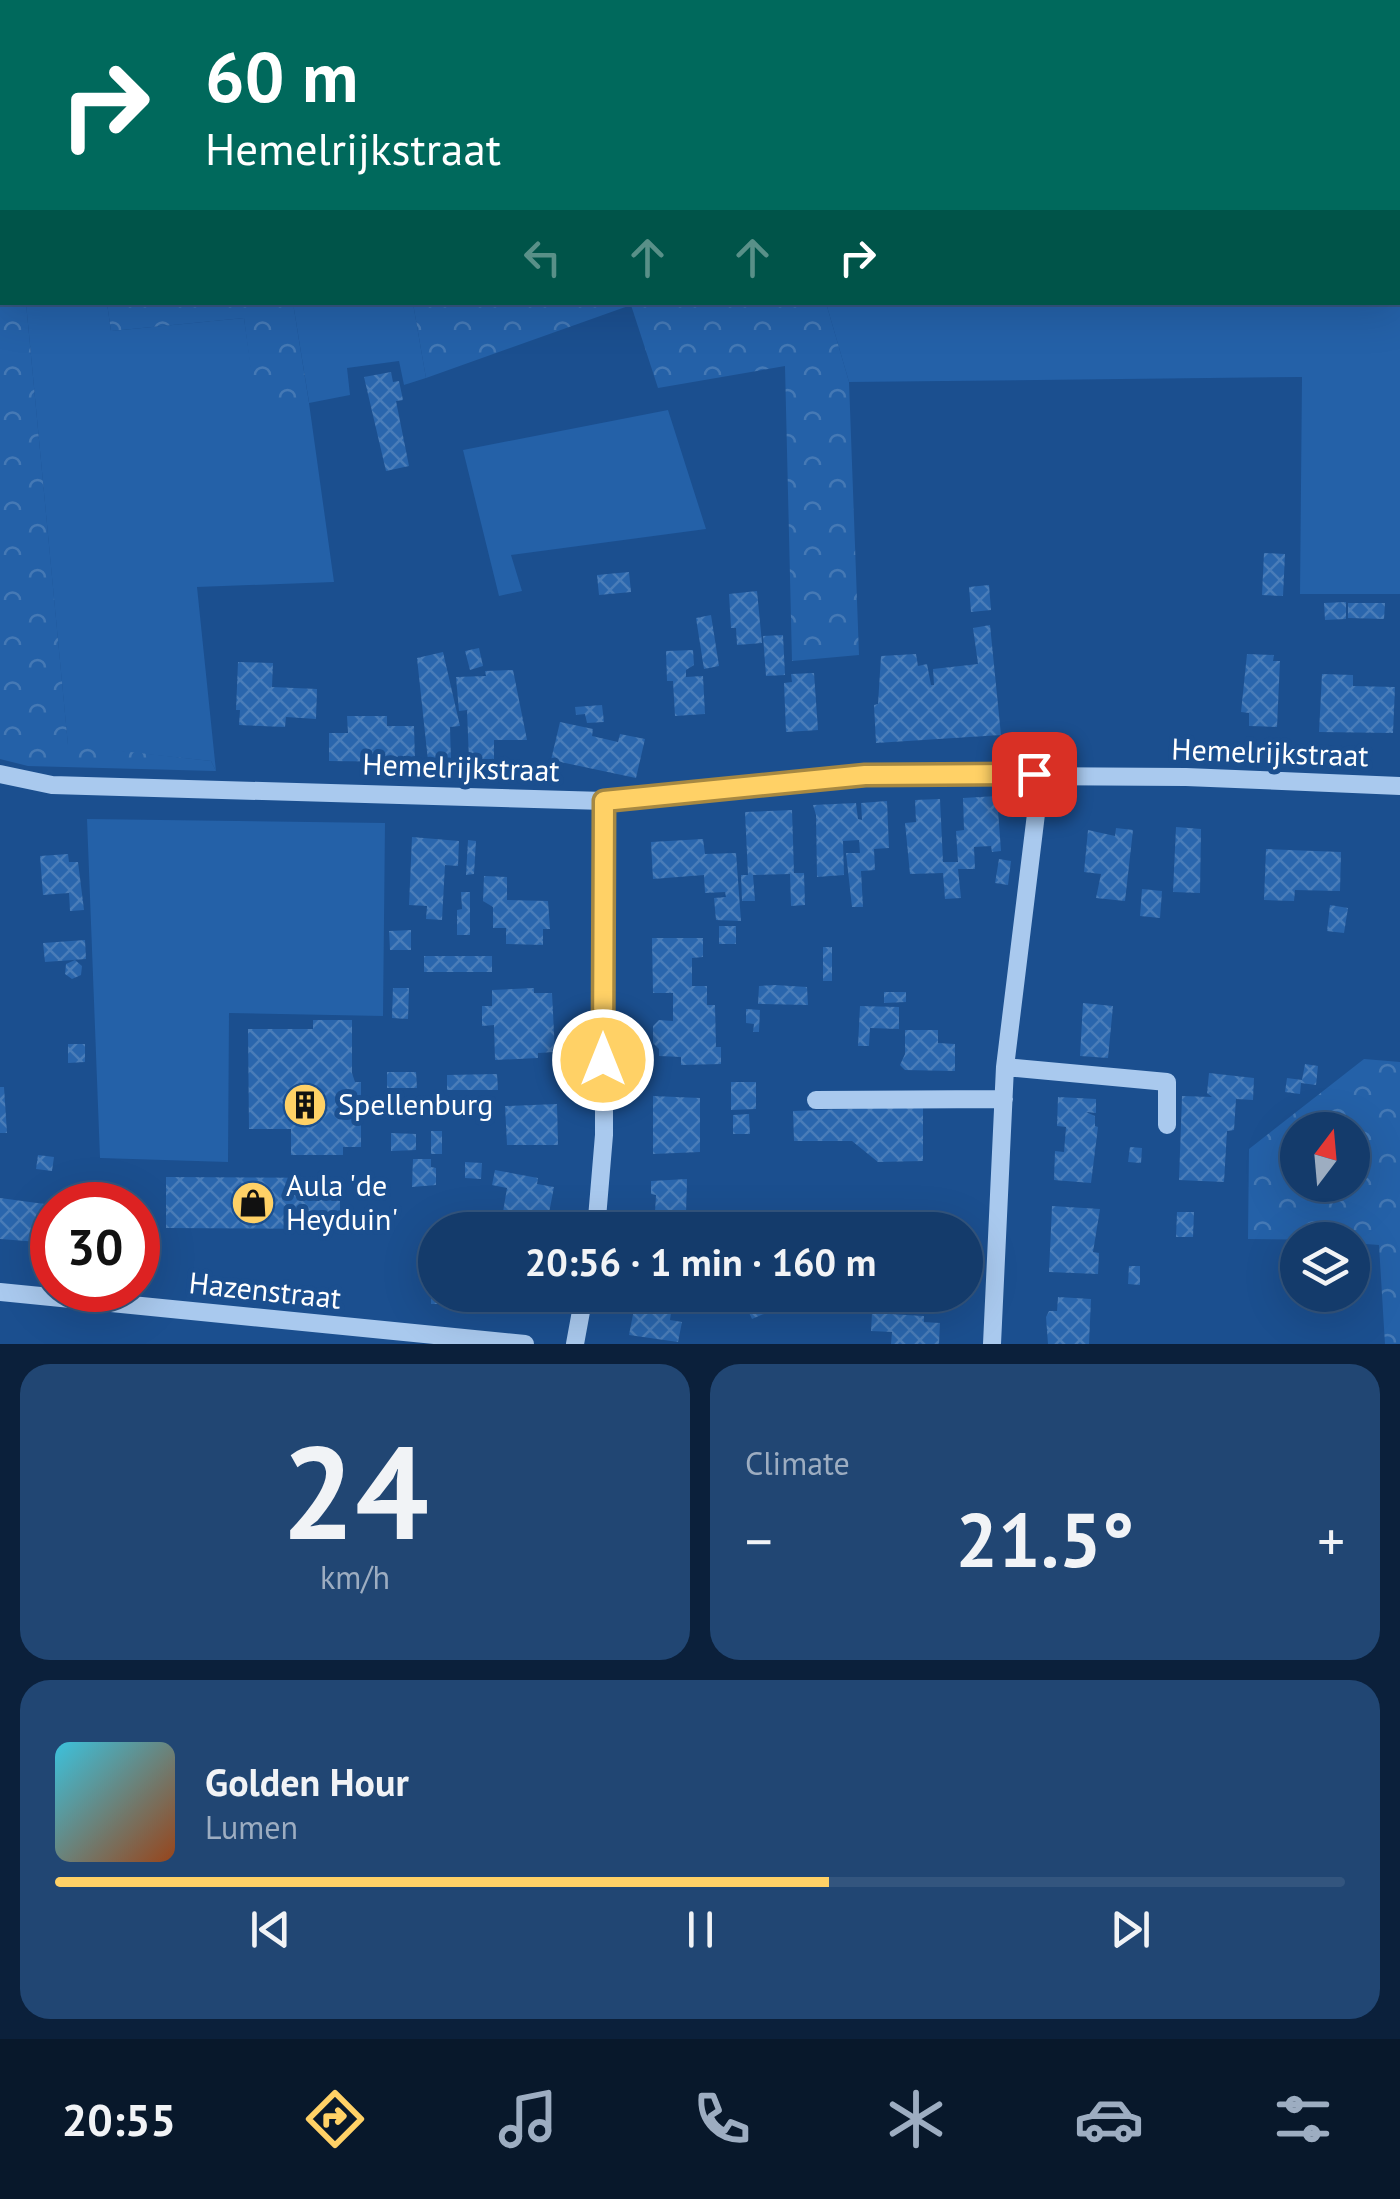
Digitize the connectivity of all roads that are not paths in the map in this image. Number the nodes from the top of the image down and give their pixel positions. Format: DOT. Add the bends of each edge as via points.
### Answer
graph roads {
  1 [pos="0,774"];
  2 [pos="1034,774"];
  3 [pos="1400,786"];
  4 [pos="604,801"];
  5 [pos="1005,1067"];
  6 [pos="816,1100"];
  7 [pos="1004,1100"];
  8 [pos="1166,1124"];
  9 [pos="598,1212"];
  10 [pos="0,1292"];
  11 [pos="581,1312"];
  12 [pos="525,1344"];
  13 [pos="575,1344"];
  14 [pos="992,1344"];
  1 -- 4 [label="street, Hemelrijkstraat" via="52,785"];
  2 -- 3 [label="street, Hemelrijkstraat"];
  2 -- 4 [label="street, Hemelrijkstraat" via="865,775"];
  2 -- 5 [label="street" via="1036,814"];
  4 -- 9 [label="street" via="604,1135"];
  5 -- 7 [label="street"];
  5 -- 8 [label="street" via="1167,1082"];
  6 -- 7 [label="street"];
  7 -- 14 [label="street"];
  10 -- 12 [label="street, Hazenstraat"];
  11 -- 13 [label="street"];
}
